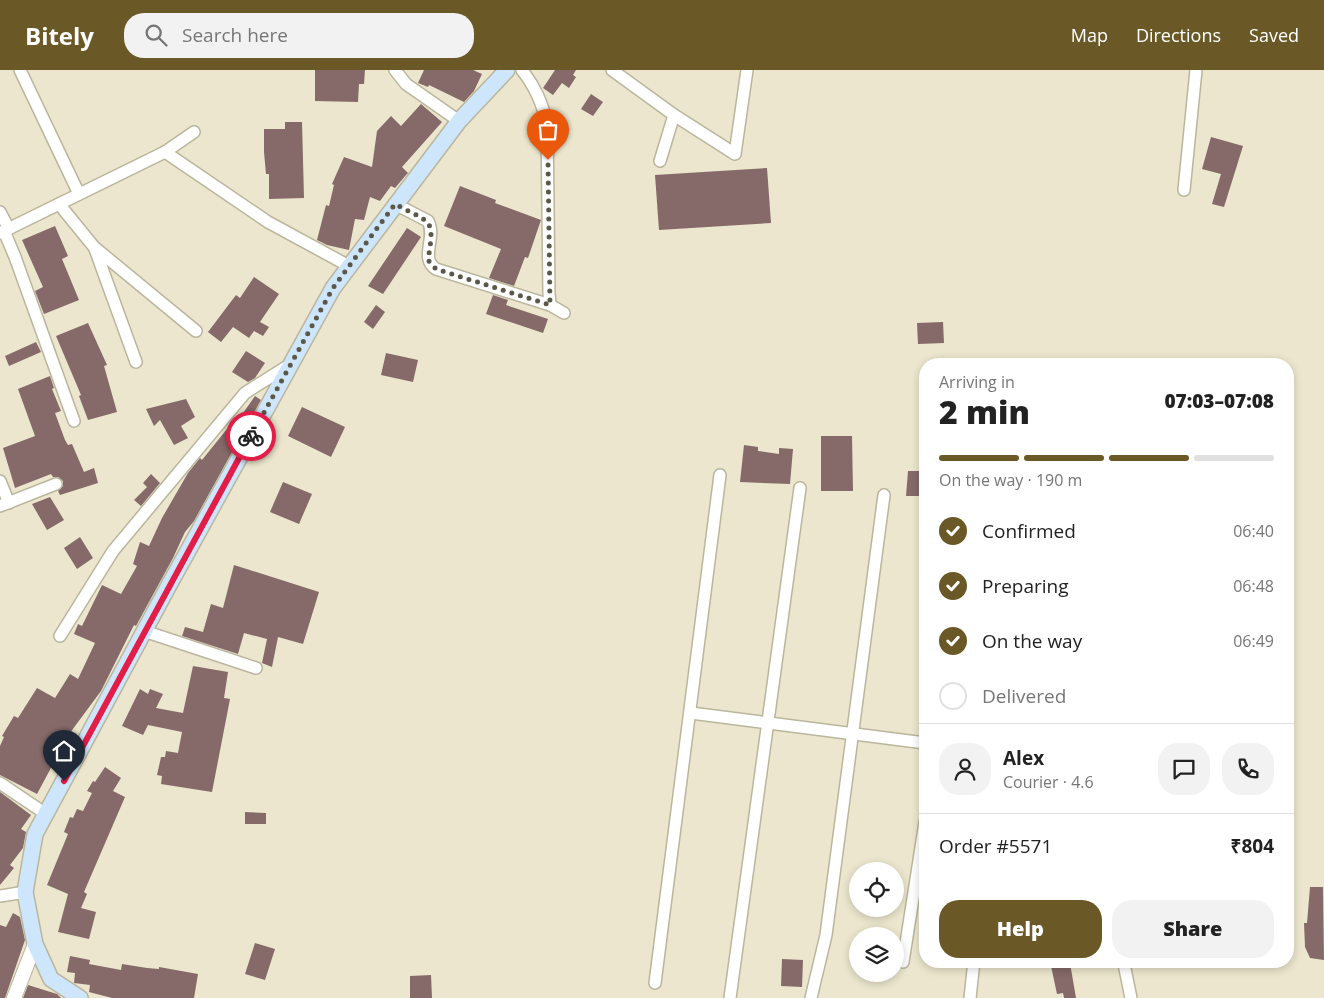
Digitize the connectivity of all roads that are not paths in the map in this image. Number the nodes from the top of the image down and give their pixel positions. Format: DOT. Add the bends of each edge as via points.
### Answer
graph roads {
  1 [pos="20,70"];
  2 [pos="396,70"];
  3 [pos="507,70"];
  4 [pos="522,70"];
  5 [pos="612,70"];
  6 [pos="746,70"];
  7 [pos="1196,70"];
  8 [pos="674,115"];
  9 [pos="459,121"];
  10 [pos="194,132"];
  11 [pos="164,152"];
  12 [pos="660,161"];
  13 [pos="1184,190"];
  14 [pos="79,194"];
  15 [pos="59,204"];
  16 [pos="395,204"];
  17 [pos="0,212"];
  18 [pos="4,231"];
  19 [pos="94,247"];
  20 [pos="349,266"];
  21 [pos="550,305"];
  22 [pos="564,313"];
  23 [pos="196,331"];
  24 [pos="136,362"];
  25 [pos="291,363"];
  26 [pos="74,421"];
  27 [pos="720,475"];
  28 [pos="0,481"];
  29 [pos="56,484"];
  30 [pos="800,488"];
  31 [pos="884,494"];
  32 [pos="5,505"];
  33 [pos="144,631"];
  34 [pos="60,636"];
  35 [pos="256,668"];
  36 [pos="691,714"];
  37 [pos="769,724"];
  38 [pos="854,735"];
  39 [pos="919,742"];
  40 [pos="0,783"];
  41 [pos="46,814"];
  42 [pos="919,882"];
  43 [pos="24,892"];
  44 [pos="0,896"];
  45 [pos="35,944"];
  46 [pos="904,957"];
  47 [pos="973,968"];
  48 [pos="1125,968"];
  49 [pos="655,983"];
  50 [pos="14,998"];
  51 [pos="80,998"];
  52 [pos="730,998"];
  53 [pos="811,998"];
  54 [pos="970,998"];
  55 [pos="1131,998"];
  1 -- 14 [label="street"];
  2 -- 9 [label="street" via="406,84"];
  3 -- 9 [label="main road"];
  4 -- 21 [label="street" via="542,102 547,124"];
  5 -- 8 [label="street"];
  6 -- 8 [label="street" via="734,154"];
  7 -- 13 [label="street"];
  8 -- 12 [label="street"];
  9 -- 16 [label="main road"];
  10 -- 11 [label="street"];
  11 -- 14 [label="street"];
  11 -- 20 [label="street" via="268,222"];
  14 -- 15 [label="street"];
  15 -- 18 [label="street"];
  15 -- 19 [label="street"];
  16 -- 20 [label="main road"];
  16 -- 21 [label="street" via="428,221 432,232 428,260 436,269"];
  17 -- 18 [label="street"];
  18 -- 26 [label="street"];
  19 -- 23 [label="street"];
  19 -- 24 [label="street"];
  20 -- 25 [label="main road"];
  21 -- 22 [label="street"];
  25 -- 33 [label="main road"];
  25 -- 34 [label="street" via="245,393 113,551"];
  27 -- 36 [label="street"];
  28 -- 32 [label="street"];
  29 -- 32 [label="street"];
  30 -- 37 [label="street"];
  31 -- 38 [label="street"];
  33 -- 35 [label="street"];
  33 -- 41 [label="main road"];
  36 -- 37 [label="street"];
  36 -- 49 [label="street"];
  37 -- 38 [label="street"];
  37 -- 52 [label="street"];
  38 -- 39 [label="street"];
  38 -- 53 [label="street" via="826,935"];
  40 -- 41 [label="street"];
  41 -- 43 [label="main road" via="35,834"];
  42 -- 46 [label="street"];
  43 -- 44 [label="street"];
  43 -- 45 [label="main road"];
  45 -- 50 [label="street"];
  45 -- 51 [label="main road" via="51,979"];
  47 -- 54 [label="street"];
  48 -- 55 [label="street"];
}
